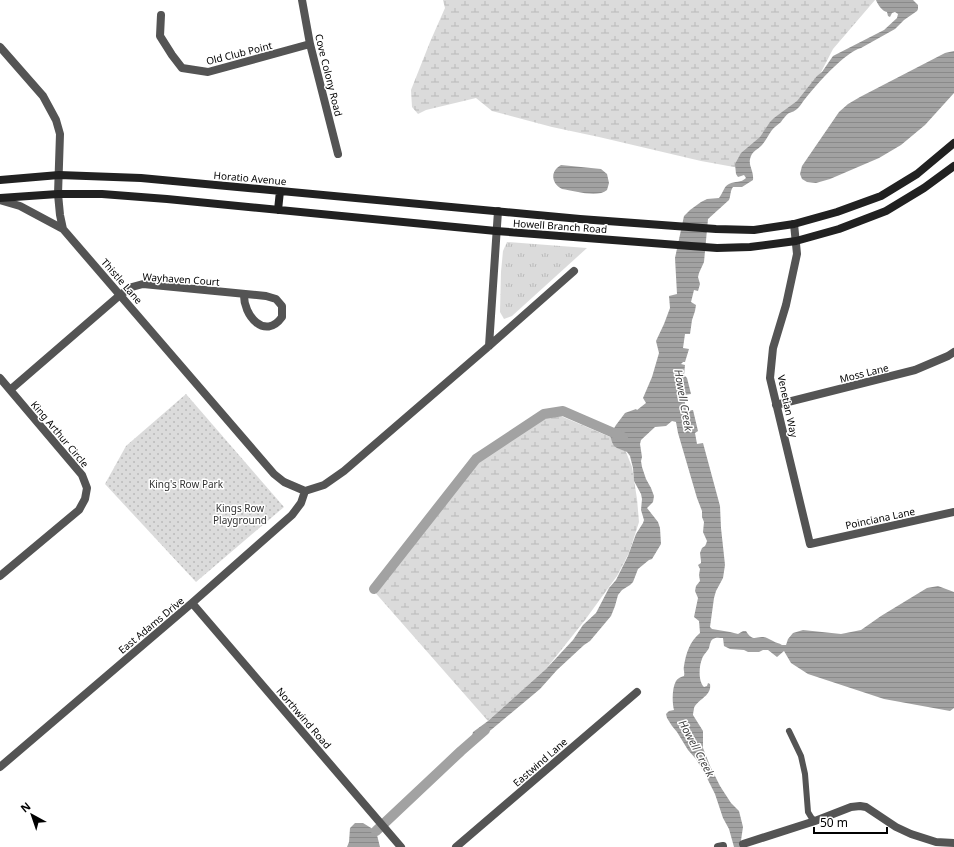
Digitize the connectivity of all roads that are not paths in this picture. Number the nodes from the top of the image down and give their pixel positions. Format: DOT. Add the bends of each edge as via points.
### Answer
graph roads {
  1 [pos="302,0"];
  2 [pos="161,15"];
  3 [pos="310,44"];
  4 [pos="0,46"];
  5 [pos="954,143"];
  6 [pos="338,154"];
  7 [pos="954,166"];
  8 [pos="59,175"];
  9 [pos="0,180"];
  10 [pos="280,191"];
  11 [pos="58,194"];
  12 [pos="0,199"];
  13 [pos="278,210"];
  14 [pos="498,211"];
  15 [pos="794,224"];
  16 [pos="63,229"];
  17 [pos="496,231"];
  18 [pos="796,242"];
  19 [pos="574,271"];
  20 [pos="244,294"];
  21 [pos="120,295"];
  22 [pos="489,346"];
  23 [pos="954,352"];
  24 [pos="0,378"];
  25 [pos="10,390"];
  26 [pos="776,405"];
  27 [pos="305,491"];
  28 [pos="954,512"];
  29 [pos="810,544"];
  30 [pos="0,576"];
  31 [pos="192,603"];
  32 [pos="637,692"];
  33 [pos="789,731"];
  34 [pos="0,767"];
  35 [pos="815,821"];
  36 [pos="954,843"];
  37 [pos="743,844"];
  38 [pos="401,847"];
  39 [pos="456,847"];
  1 -- 3 [label="street, Cove Colony Road"];
  2 -- 3 [label="street, Old Club Point" via="160,36 182,68 208,72"];
  3 -- 6 [label="street, Cove Colony Road"];
  4 -- 8 [label="street" via="43,96 56,120 60,134"];
  5 -- 15 [label="main road, Howell Branch Road" via="917,174 881,196"];
  7 -- 18 [label="main road, Howell Branch Road" via="886,211 840,229"];
  8 -- 9 [label="main road, Horatio Avenue"];
  8 -- 10 [label="main road, Horatio Avenue" via="141,178"];
  8 -- 11 [label="street"];
  10 -- 13 [label="main road"];
  10 -- 14 [label="main road, Horatio Avenue"];
  11 -- 12 [label="main road"];
  11 -- 13 [label="main road" via="102,194"];
  11 -- 16 [label="street"];
  12 -- 16 [label="street" via="20,206"];
  13 -- 17 [label="main road"];
  14 -- 15 [label="main road, Howell Branch Road" via="716,229 754,230"];
  14 -- 17 [label="street"];
  15 -- 18 [label="street, Venetian Way"];
  16 -- 21 [label="street, Thistle Lane"];
  17 -- 18 [label="main road, Howell Branch Road" via="717,248"];
  17 -- 22 [label="street"];
  18 -- 26 [label="street, Venetian Way" via="797,254 773,348 770,378"];
  19 -- 22 [label="street"];
  20 -- 20 [label="street, Wayhaven Court" via="276,299 282,306 282,317 278,323 268,327 258,324 249,314"];
  20 -- 21 [label="street, Wayhaven Court" via="144,284 132,287"];
  21 -- 25 [label="street"];
  21 -- 27 [label="street, Thistle Lane" via="274,474 284,482"];
  22 -- 27 [label="street" via="344,471 324,485"];
  23 -- 26 [label="street, Moss Lane" via="916,370"];
  24 -- 25 [label="street, King Arthur Circle"];
  25 -- 30 [label="street, King Arthur Circle" via="82,475 88,488 79,510"];
  26 -- 29 [label="street, Venetian Way"];
  27 -- 31 [label="street, East Adams Drive" via="292,515"];
  28 -- 29 [label="street, Poinciana Lane"];
  31 -- 34 [label="street, East Adams Drive"];
  31 -- 38 [label="street, Northwind Road"];
  32 -- 39 [label="street, Eastwind Lane"];
  33 -- 35 [label="lane" via="802,756 808,812"];
  35 -- 36 [label="street" via="860,806 866,807 896,828 911,834 936,842"];
  35 -- 37 [label="street"];
}
